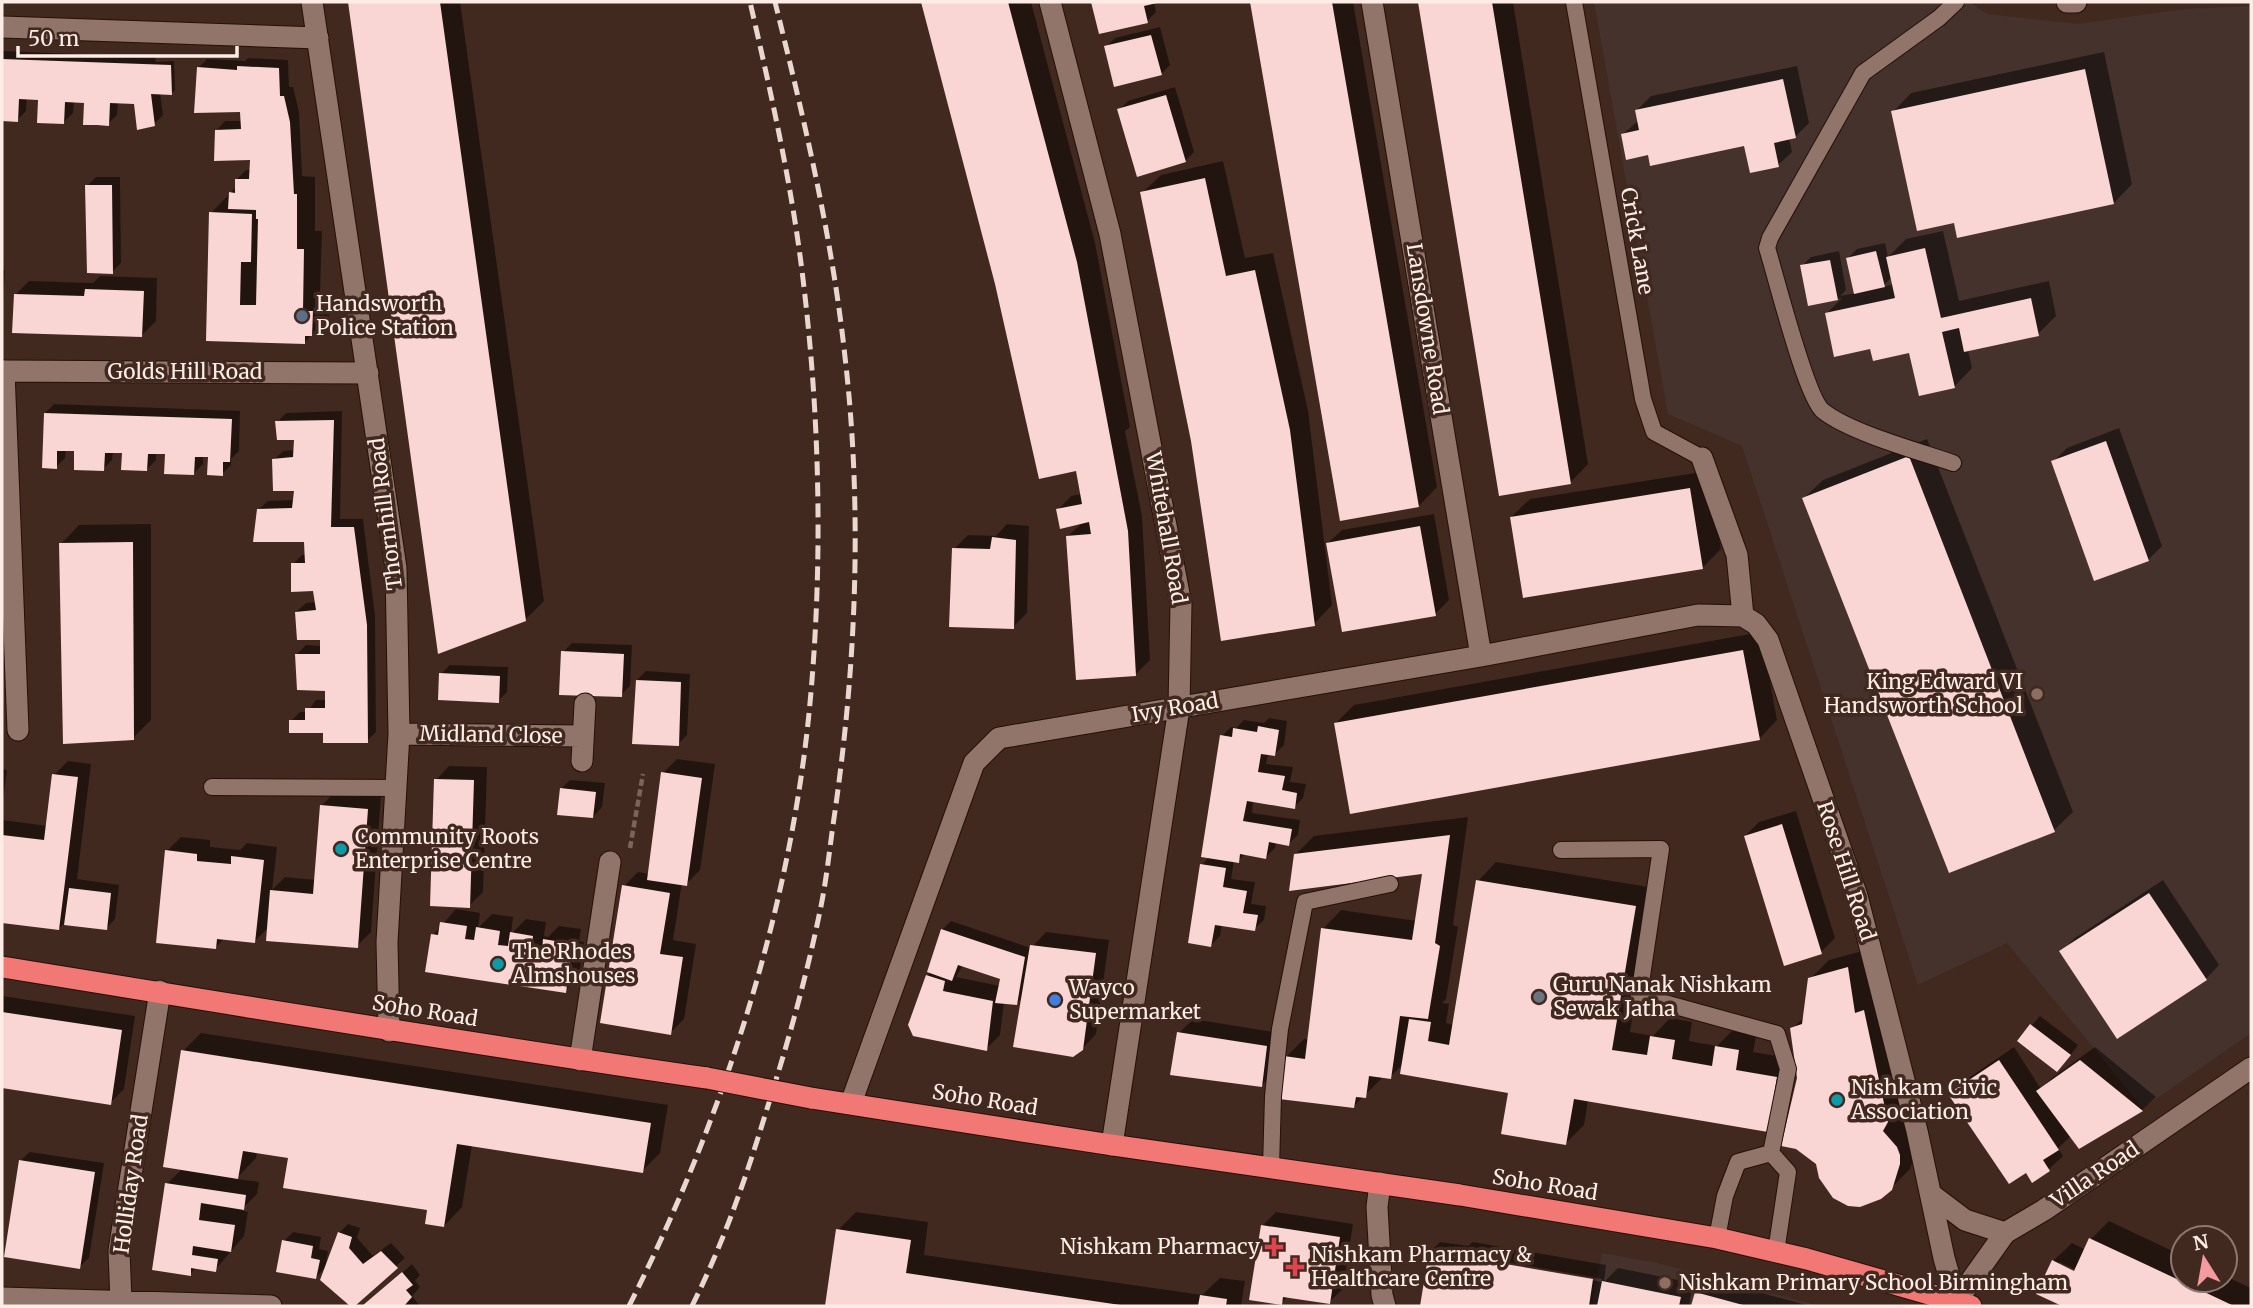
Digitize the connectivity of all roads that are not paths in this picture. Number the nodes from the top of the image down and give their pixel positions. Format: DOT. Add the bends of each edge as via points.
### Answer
graph roads {
  1 [pos="312,2"];
  2 [pos="1050,2"];
  3 [pos="1372,2"];
  4 [pos="1574,2"];
  5 [pos="1956,2"];
  6 [pos="2067,2"];
  7 [pos="2076,2"];
  8 [pos="2,27"];
  9 [pos="318,38"];
  10 [pos="3,371"];
  11 [pos="368,373"];
  12 [pos="1702,458"];
  13 [pos="1953,463"];
  14 [pos="1743,616"];
  15 [pos="1481,656"];
  16 [pos="585,704"];
  17 [pos="1179,708"];
  18 [pos="18,730"];
  19 [pos="399,734"];
  20 [pos="583,736"];
  21 [pos="582,761"];
  22 [pos="212,787"];
  23 [pos="396,788"];
  24 [pos="1561,850"];
  25 [pos="610,862"];
  26 [pos="1390,884"];
  27 [pos="2,967"];
  28 [pos="160,991"];
  29 [pos="389,1031"];
  30 [pos="580,1060"];
  31 [pos="2251,1068"];
  32 [pos="851,1103"];
  33 [pos="1112,1145"];
  34 [pos="1771,1153"];
  35 [pos="1271,1168"];
  36 [pos="1380,1183"];
  37 [pos="1932,1195"];
  38 [pos="2005,1233"];
  39 [pos="1717,1238"];
  40 [pos="1776,1252"];
  41 [pos="2,1298"];
  42 [pos="121,1301"];
  43 [pos="1960,1304"];
  44 [pos="271,1306"];
  45 [pos="1385,1306"];
  1 -- 9 [label="street, Thornhill Road"];
  2 -- 17 [label="street, Whitehall Road" via="1110,234 1181,604"];
  3 -- 15 [label="street, Lansdowne Road"];
  4 -- 12 [label="lane, Crick Lane" via="1643,399 1654,432"];
  5 -- 13 [label="lane" via="1863,73 1767,248 1807,384 1821,410 1848,426"];
  6 -- 7 [label="street"];
  8 -- 9 [label="street"];
  9 -- 11 [label="street, Thornhill Road"];
  10 -- 11 [label="street, Golds Hill Road"];
  10 -- 18 [label="street"];
  11 -- 19 [label="street, Thornhill Road" via="396,568"];
  12 -- 14 [label="street" via="1737,555"];
  14 -- 15 [label="street, Ivy Road" via="1698,615"];
  14 -- 37 [label="street, Rose Hill Road" via="1768,640 1857,896"];
  15 -- 17 [label="street, Ivy Road"];
  16 -- 20 [label="street, Midland Close"];
  17 -- 32 [label="street, Ivy Road" via="999,738 974,763"];
  17 -- 33 [label="street, Whitehall Road"];
  19 -- 20 [label="street, Midland Close"];
  19 -- 23 [label="street, Thornhill Road"];
  20 -- 21 [label="street, Midland Close"];
  22 -- 23 [label="lane"];
  23 -- 29 [label="street, Thornhill Road" via="387,942"];
  24 -- 34 [label="lane" via="1661,849 1639,996 1777,1034 1788,1069"];
  25 -- 30 [label="street"];
  26 -- 35 [label="lane" via="1305,902 1280,1029"];
  27 -- 28 [label="highway, Soho Road"];
  28 -- 29 [label="highway, Soho Road"];
  28 -- 42 [label="street, Holliday Road" via="119,1251"];
  29 -- 30 [label="highway, Soho Road"];
  30 -- 32 [label="highway, Soho Road, bridge"];
  31 -- 38 [label="street, Villa Road"];
  32 -- 33 [label="highway, Soho Road"];
  33 -- 35 [label="highway, Soho Road"];
  34 -- 39 [label="lane" via="1738,1162"];
  34 -- 40 [label="lane" via="1788,1172"];
  35 -- 36 [label="highway, Soho Road"];
  36 -- 39 [label="highway, Soho Road"];
  36 -- 45 [label="street" via="1377,1207"];
  37 -- 38 [label="street" via="1965,1220"];
  37 -- 43 [label="street, Rose Hill Road" via="1944,1258"];
  38 -- 43 [label="street, Villa Road"];
  39 -- 40 [label="highway, Soho Road"];
  40 -- 43 [label="highway, Soho Road"];
  41 -- 42 [label="street"];
  42 -- 44 [label="street"];
}
